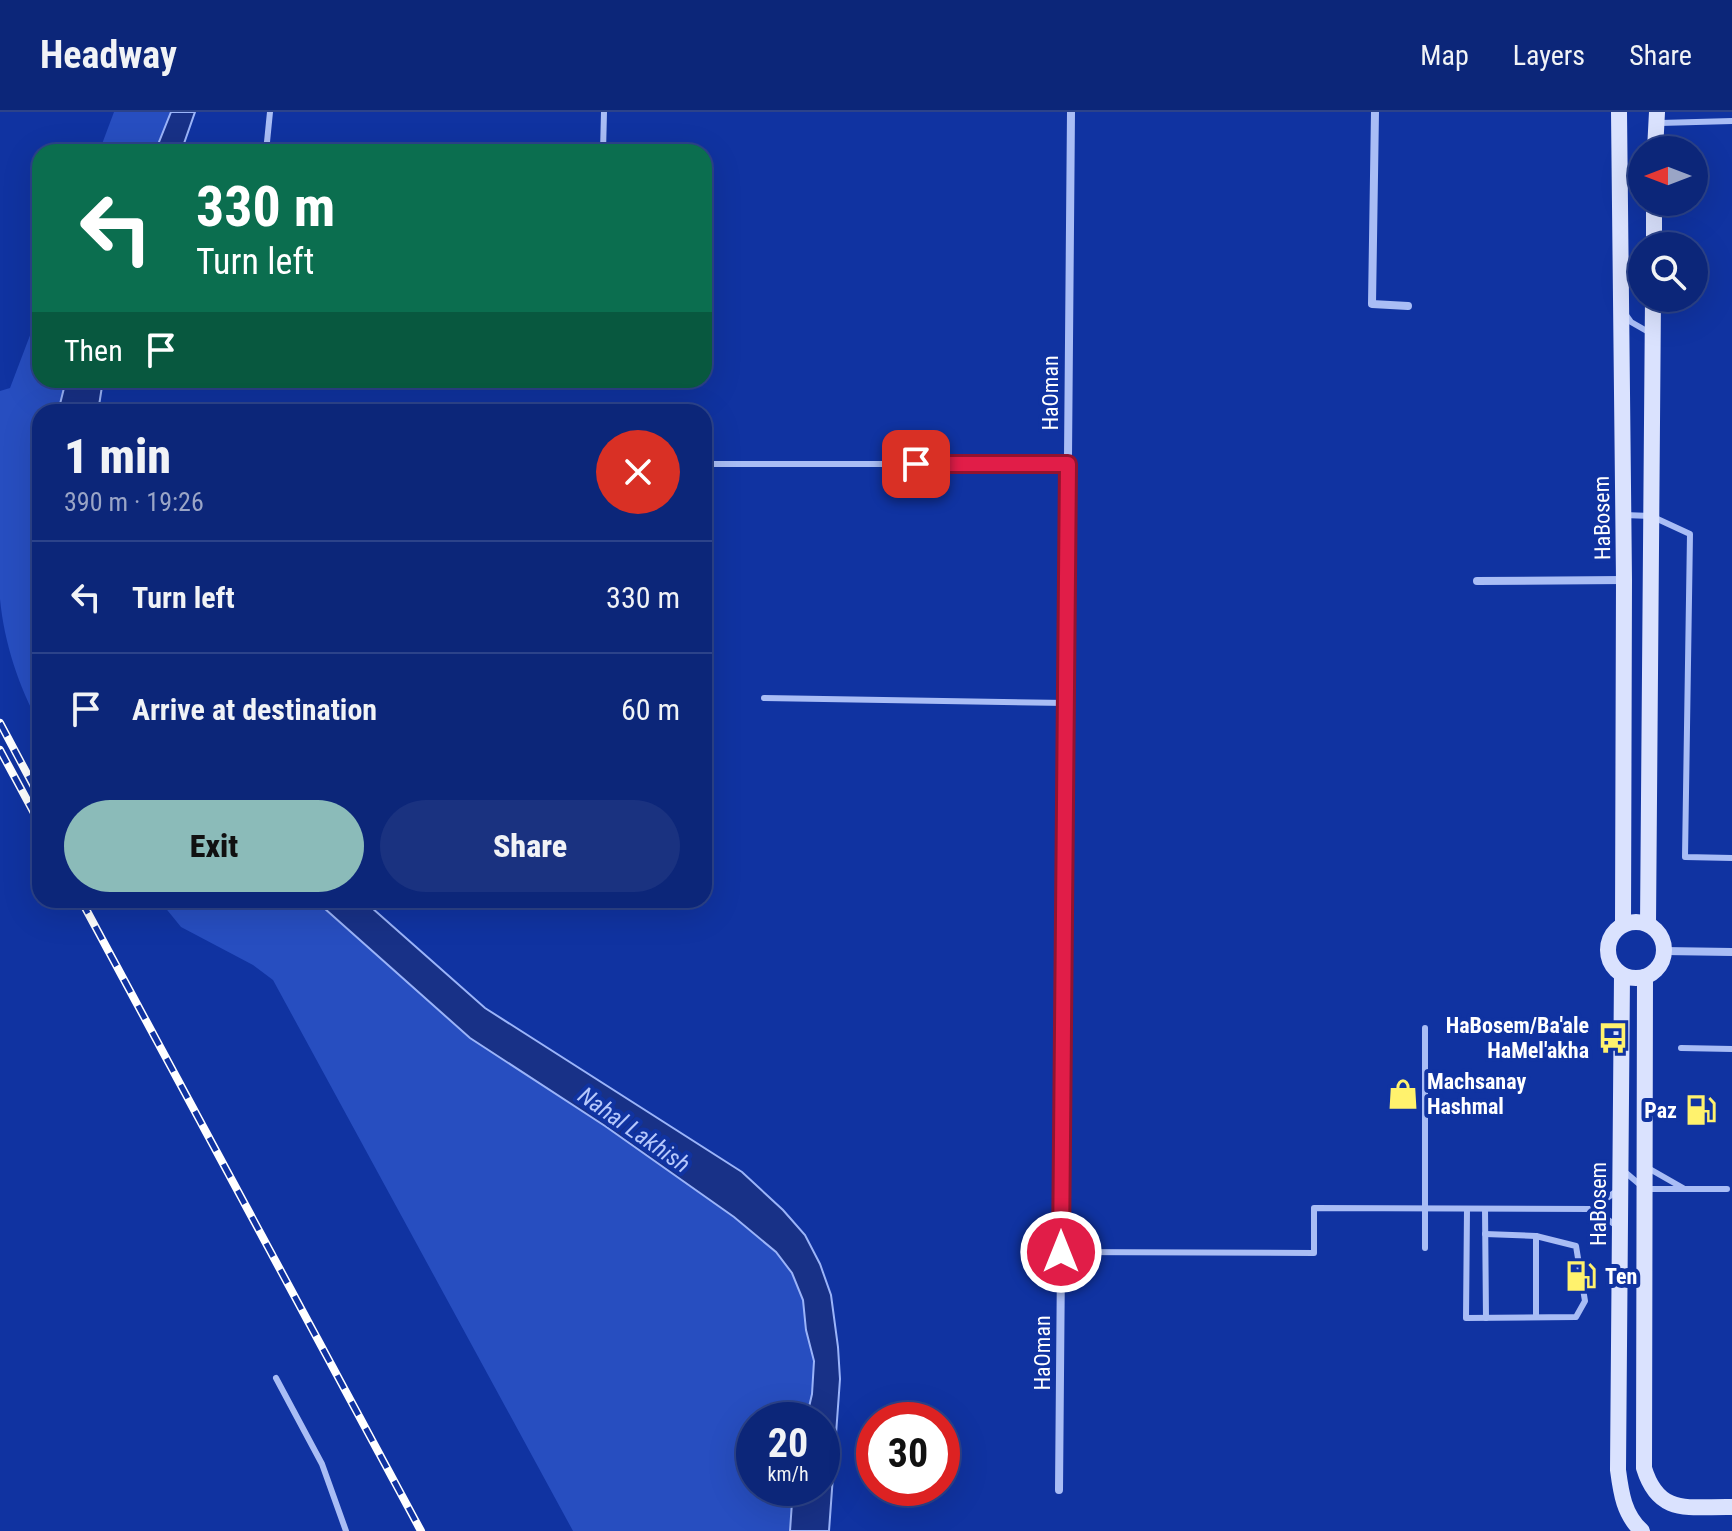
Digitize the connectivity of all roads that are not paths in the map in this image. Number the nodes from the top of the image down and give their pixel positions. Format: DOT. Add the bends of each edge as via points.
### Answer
graph roads {
  1 [pos="270,112"];
  2 [pos="604,112"];
  3 [pos="1071,112"];
  4 [pos="1375,112"];
  5 [pos="1619,112"];
  6 [pos="1656,118"];
  7 [pos="1732,121"];
  8 [pos="267,144"];
  9 [pos="603,144"];
  10 [pos="1408,306"];
  11 [pos="1622,309"];
  12 [pos="1653,312"];
  13 [pos="1653,334"];
  14 [pos="712,464"];
  15 [pos="1068,464"];
  16 [pos="1624,515"];
  17 [pos="1651,516"];
  18 [pos="1624,580"];
  19 [pos="1477,581"];
  20 [pos="764,698"];
  21 [pos="1066,703"];
  22 [pos="1732,858"];
  23 [pos="1623,924"];
  24 [pos="1648,924"];
  25 [pos="1664,951"];
  26 [pos="1732,952"];
  27 [pos="1622,975"];
  28 [pos="1645,977"];
  29 [pos="1425,1028"];
  30 [pos="1681,1048"];
  31 [pos="1732,1049"];
  32 [pos="1620,1166"];
  33 [pos="1645,1166"];
  34 [pos="1620,1189"];
  35 [pos="1645,1189"];
  36 [pos="1727,1189"];
  37 [pos="1687,1190"];
  38 [pos="1426,1209"];
  39 [pos="1467,1209"];
  40 [pos="1485,1209"];
  41 [pos="1592,1209"];
  42 [pos="1620,1228"];
  43 [pos="1485,1234"];
  44 [pos="1536,1236"];
  45 [pos="1425,1248"];
  46 [pos="1061,1252"];
  47 [pos="1536,1317"];
  48 [pos="1486,1318"];
  49 [pos="276,1378"];
  50 [pos="1059,1490"];
  51 [pos="1732,1507"];
  52 [pos="1639,1528"];
  53 [pos="346,1531"];
  1 -- 8 [label="lane"];
  2 -- 9 [label="lane"];
  3 -- 15 [label="street, HaOman"];
  4 -- 10 [label="street" via="1372,304"];
  5 -- 11 [label="street, HaBosem"];
  6 -- 7 [label="lane"];
  11 -- 13 [label="lane" via="1631,322"];
  11 -- 16 [label="street, HaBosem"];
  12 -- 13 [label="street"];
  13 -- 17 [label="street"];
  14 -- 15 [label="lane"];
  15 -- 21 [label="street, HaOman"];
  16 -- 17 [label="lane"];
  16 -- 18 [label="street, HaBosem"];
  17 -- 22 [label="lane" via="1690,534 1685,857"];
  17 -- 24 [label="street"];
  18 -- 19 [label="street"];
  18 -- 23 [label="street, HaBosem"];
  20 -- 21 [label="lane"];
  21 -- 46 [label="street, HaOman"];
  23 -- 24 [label="street"];
  23 -- 27 [label="street" via="1612,935 1608,951"];
  24 -- 25 [label="street" via="1660,935"];
  25 -- 26 [label="street"];
  25 -- 28 [label="street" via="1659,967"];
  27 -- 28 [label="street"];
  27 -- 32 [label="street, HaBosem"];
  28 -- 33 [label="street"];
  29 -- 38 [label="lane"];
  30 -- 31 [label="lane"];
  32 -- 34 [label="street, HaBosem"];
  32 -- 35 [label="lane"];
  33 -- 35 [label="street"];
  33 -- 37 [label="lane"];
  34 -- 41 [label="lane"];
  34 -- 42 [label="street, HaBosem"];
  35 -- 37 [label="lane"];
  35 -- 51 [label="street" via="1644,1468 1656,1493 1673,1506"];
  36 -- 37 [label="lane"];
  38 -- 39 [label="lane"];
  38 -- 45 [label="lane"];
  38 -- 46 [label="lane" via="1314,1208 1314,1253"];
  39 -- 40 [label="lane"];
  39 -- 48 [label="lane" via="1466,1318"];
  40 -- 41 [label="lane"];
  40 -- 43 [label="lane"];
  41 -- 42 [label="lane"];
  42 -- 52 [label="street, HaBosem" via="1618,1470 1623,1502"];
  43 -- 44 [label="lane"];
  43 -- 48 [label="lane"];
  44 -- 47 [label="lane"];
  44 -- 47 [label="lane" via="1576,1246 1585,1301 1576,1317"];
  46 -- 50 [label="street, HaOman"];
  47 -- 48 [label="lane"];
  49 -- 53 [label="lane" via="322,1464"];
}
